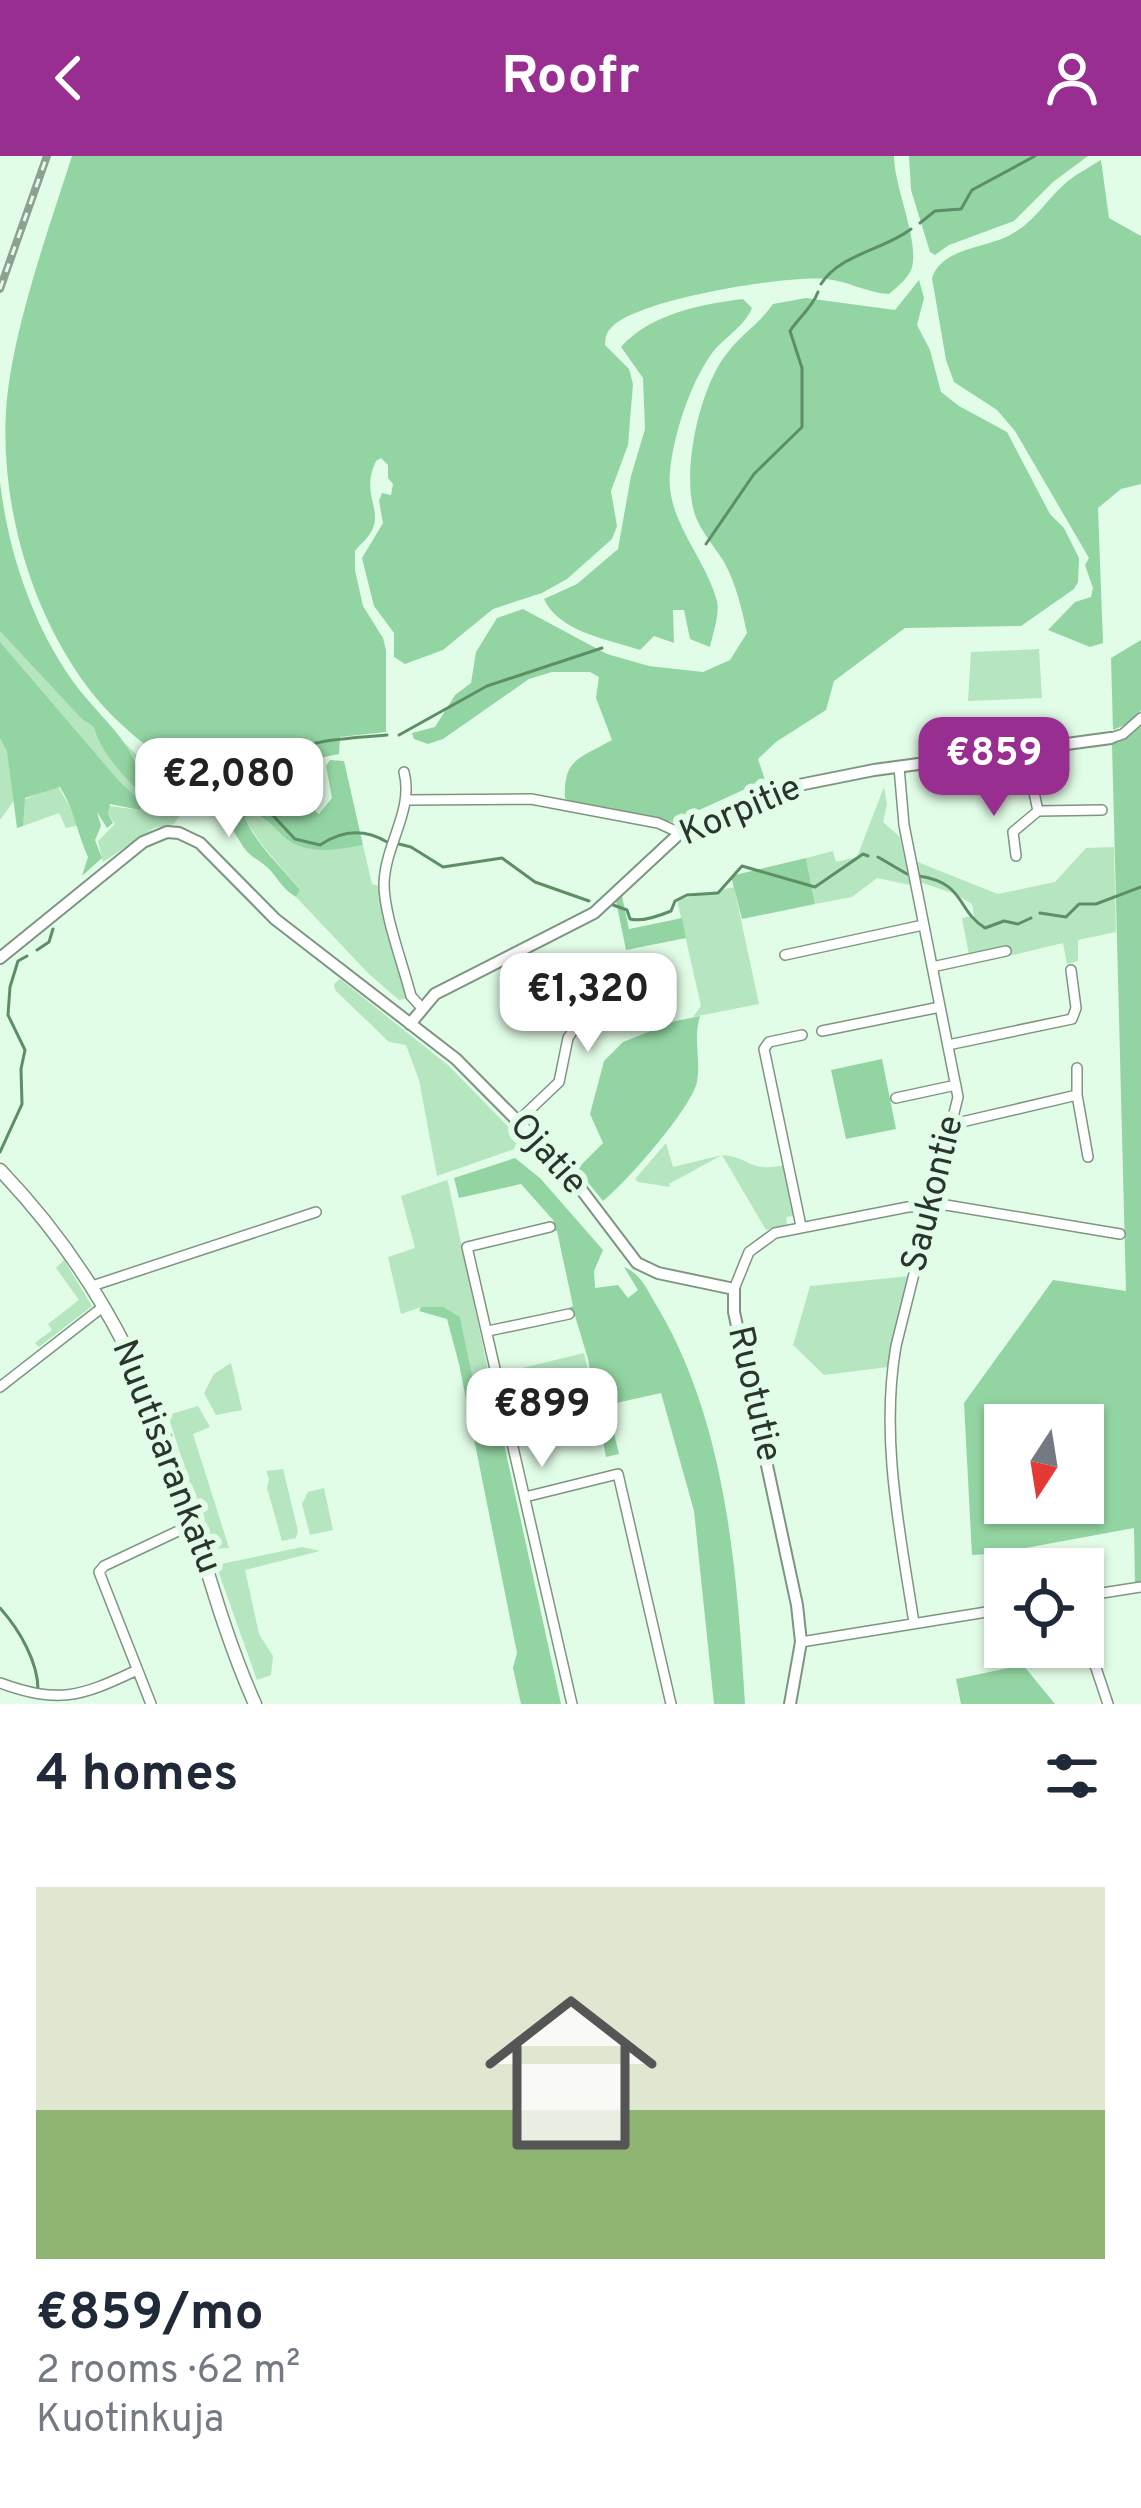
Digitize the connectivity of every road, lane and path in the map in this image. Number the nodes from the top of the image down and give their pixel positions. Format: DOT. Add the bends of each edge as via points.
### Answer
graph roads {
  1 [pos="1141,718"];
  2 [pos="1111,738"];
  3 [pos="1025,750"];
  4 [pos="899,767"];
  5 [pos="404,772"];
  6 [pos="408,800"];
  7 [pos="1038,811"];
  8 [pos="1102,811"];
  9 [pos="680,833"];
  10 [pos="1016,856"];
  11 [pos="923,925"];
  12 [pos="1006,952"];
  13 [pos="785,955"];
  14 [pos="0,958"];
  15 [pos="932,967"];
  16 [pos="1071,970"];
  17 [pos="664,979"];
  18 [pos="940,1007"];
  19 [pos="422,1008"];
  20 [pos="410,1024"];
  21 [pos="822,1031"];
  22 [pos="802,1035"];
  23 [pos="948,1045"];
  24 [pos="1077,1068"];
  25 [pos="956,1085"];
  26 [pos="1077,1095"];
  27 [pos="896,1098"];
  28 [pos="518,1121"];
  29 [pos="952,1124"];
  30 [pos="1088,1156"];
  31 [pos="0,1170"];
  32 [pos="931,1204"];
  33 [pos="316,1212"];
  34 [pos="802,1226"];
  35 [pos="550,1227"];
  36 [pos="1120,1234"];
  37 [pos="92,1286"];
  38 [pos="734,1289"];
  39 [pos="104,1306"];
  40 [pos="569,1314"];
  41 [pos="488,1331"];
  42 [pos="0,1388"];
  43 [pos="525,1497"];
  44 [pos="193,1524"];
  45 [pos="1141,1587"];
  46 [pos="1104,1593"];
  47 [pos="984,1612"];
  48 [pos="914,1623"];
  49 [pos="801,1642"];
  50 [pos="1096,1668"];
  51 [pos="135,1671"];
  52 [pos="0,1683"];
  53 [pos="151,1704"];
  54 [pos="255,1704"];
  55 [pos="572,1704"];
  56 [pos="671,1704"];
  57 [pos="790,1704"];
  58 [pos="1108,1704"];
  1 -- 2 [label="street"];
  2 -- 3 [label="street, Korpitie"];
  3 -- 4 [label="street, Korpitie"];
  3 -- 7 [label="street"];
  4 -- 9 [label="street, Korpitie" via="783,787"];
  4 -- 11 [label="street, Saukontie"];
  5 -- 6 [label="street"];
  6 -- 9 [label="street" via="531,799"];
  6 -- 19 [label="street" via="384,886 411,996"];
  7 -- 8 [label="street"];
  7 -- 10 [label="street" via="1014,829"];
  9 -- 19 [label="street, Korpitie" via="594,913"];
  11 -- 13 [label="street"];
  11 -- 15 [label="street, Saukontie"];
  12 -- 15 [label="street"];
  14 -- 20 [label="street, Ojatie" via="143,842 179,833"];
  15 -- 18 [label="street, Saukontie"];
  16 -- 23 [label="street" via="1072,1019"];
  17 -- 28 [label="street" via="576,1026 559,1082"];
  18 -- 21 [label="street"];
  18 -- 23 [label="street, Saukontie"];
  19 -- 20 [label="street"];
  20 -- 28 [label="street, Ojatie"];
  22 -- 34 [label="street" via="764,1048"];
  23 -- 25 [label="street, Saukontie"];
  24 -- 26 [label="street"];
  25 -- 27 [label="street"];
  25 -- 29 [label="street, Saukontie"];
  26 -- 29 [label="street"];
  26 -- 30 [label="street"];
  28 -- 38 [label="street, Ojatie" via="637,1263"];
  29 -- 32 [label="street, Saukontie"];
  31 -- 37 [label="main road, Nuutisarankatu"];
  32 -- 34 [label="street, Ruotutie"];
  32 -- 36 [label="street, Ruotutie"];
  32 -- 48 [label="street, Saukontie" via="890,1388"];
  33 -- 37 [label="street"];
  34 -- 38 [label="street, Ruotutie" via="753,1247"];
  35 -- 41 [label="street" via="466,1247"];
  37 -- 39 [label="main road, Nuutisarankatu"];
  38 -- 49 [label="street, Ruotutie"];
  39 -- 42 [label="street"];
  39 -- 44 [label="main road, Nuutisarankatu" via="141,1378"];
  40 -- 41 [label="street"];
  41 -- 43 [label="street"];
  43 -- 55 [label="street"];
  43 -- 56 [label="street" via="618,1474"];
  44 -- 51 [label="street" via="99,1572"];
  44 -- 54 [label="main road, Nuutisarankatu"];
  45 -- 46 [label="street"];
  47 -- 48 [label="street"];
  48 -- 49 [label="street"];
  49 -- 57 [label="street, Ruotutie"];
  50 -- 58 [label="street"];
  51 -- 52 [label="street" via="62,1702 33,1701"];
  51 -- 53 [label="street"];
}
